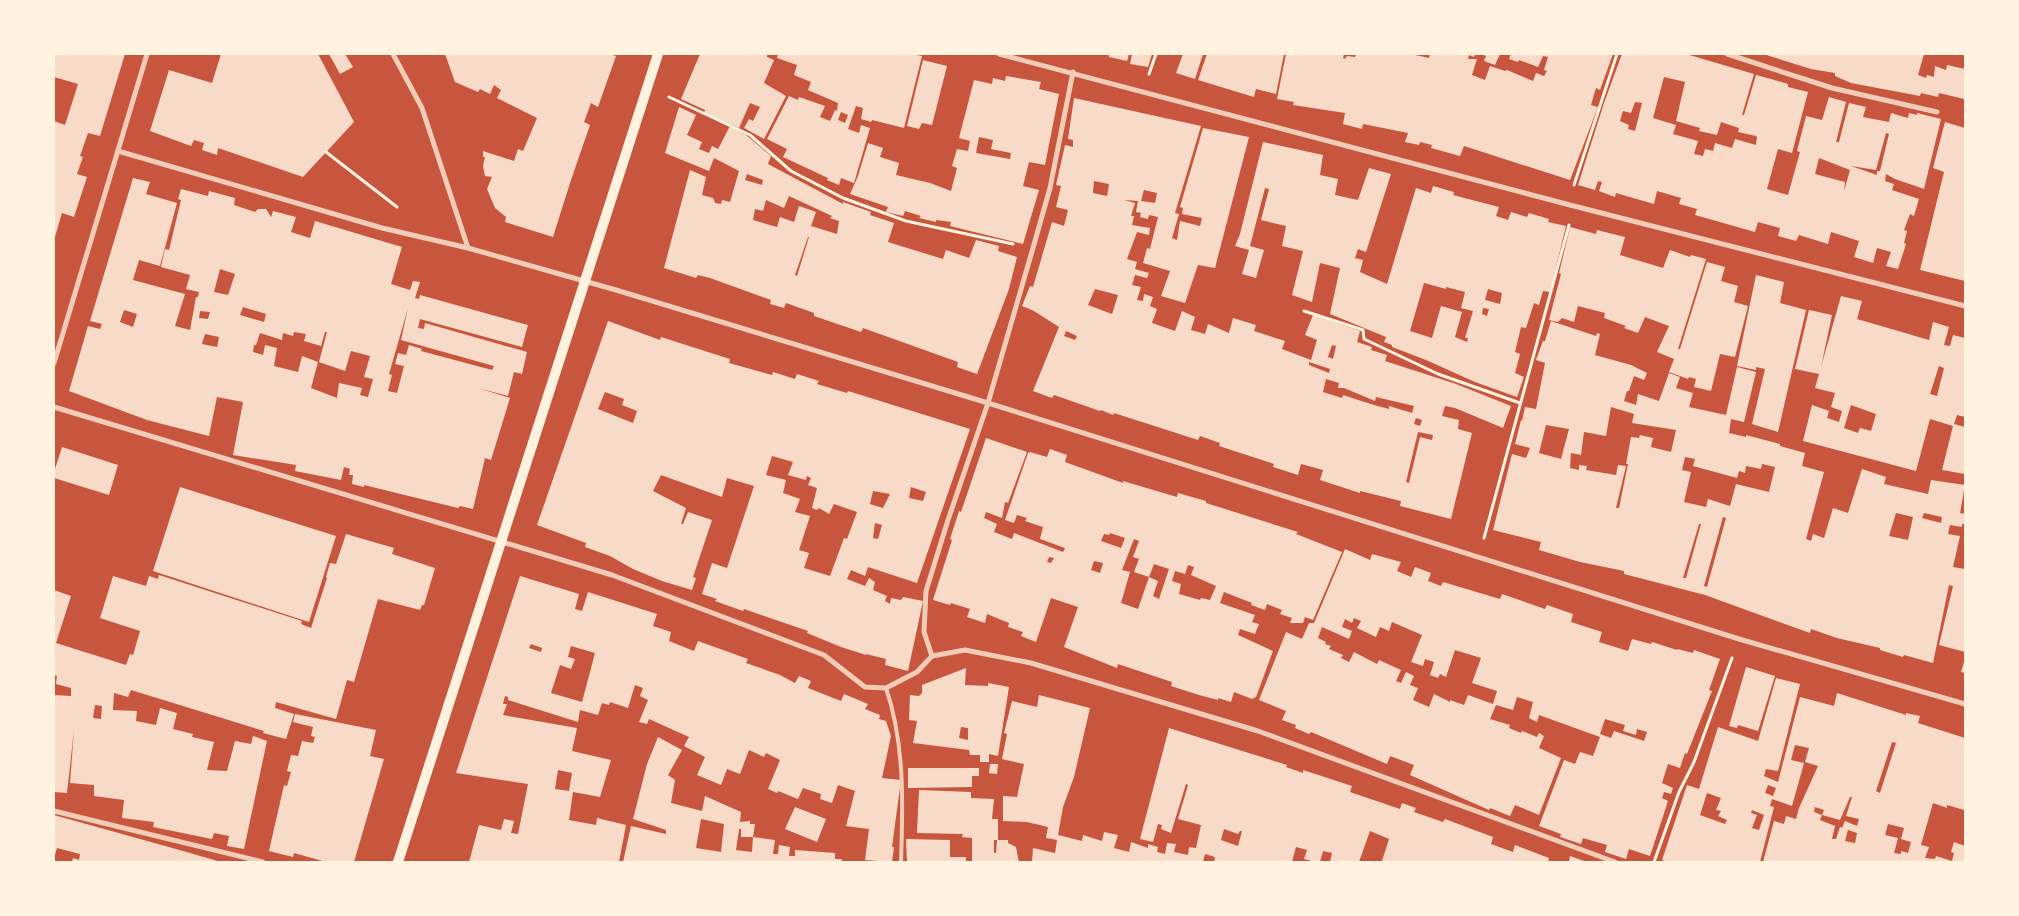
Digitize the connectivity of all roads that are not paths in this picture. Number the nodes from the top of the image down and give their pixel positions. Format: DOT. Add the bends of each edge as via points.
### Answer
graph roads {
  1 [pos="147,54"];
  2 [pos="393,54"];
  3 [pos="658,54"];
  4 [pos="999,54"];
  5 [pos="1728,54"];
  6 [pos="1073,72"];
  7 [pos="1937,112"];
  8 [pos="118,150"];
  9 [pos="468,248"];
  10 [pos="585,281"];
  11 [pos="1965,306"];
  12 [pos="54,363"];
  13 [pos="988,403"];
  14 [pos="54,407"];
  15 [pos="502,542"];
  16 [pos="932,656"];
  17 [pos="886,688"];
  18 [pos="1965,704"];
  19 [pos="54,811"];
  20 [pos="263,862"];
  21 [pos="398,862"];
  22 [pos="901,862"];
  23 [pos="1614,862"];
  1 -- 8 [label="street"];
  2 -- 9 [label="street" via="422,108"];
  3 -- 10 [label="main road"];
  4 -- 6 [label="street"];
  5 -- 7 [label="street" via="1832,88"];
  6 -- 11 [label="street" via="1570,205"];
  6 -- 13 [label="street" via="1050,188"];
  8 -- 9 [label="street" via="382,228"];
  8 -- 12 [label="street"];
  9 -- 10 [label="street"];
  10 -- 13 [label="street"];
  10 -- 15 [label="main road"];
  13 -- 16 [label="street" via="926,591 924,632"];
  13 -- 18 [label="street" via="1478,558"];
  14 -- 15 [label="street"];
  15 -- 17 [label="street" via="612,575 824,655 865,687"];
  15 -- 21 [label="main road"];
  16 -- 17 [label="street" via="917,672"];
  16 -- 23 [label="street" via="965,650 1031,663 1239,725"];
  17 -- 22 [label="lane" via="894,711 901,766"];
  19 -- 20 [label="street"];
}
